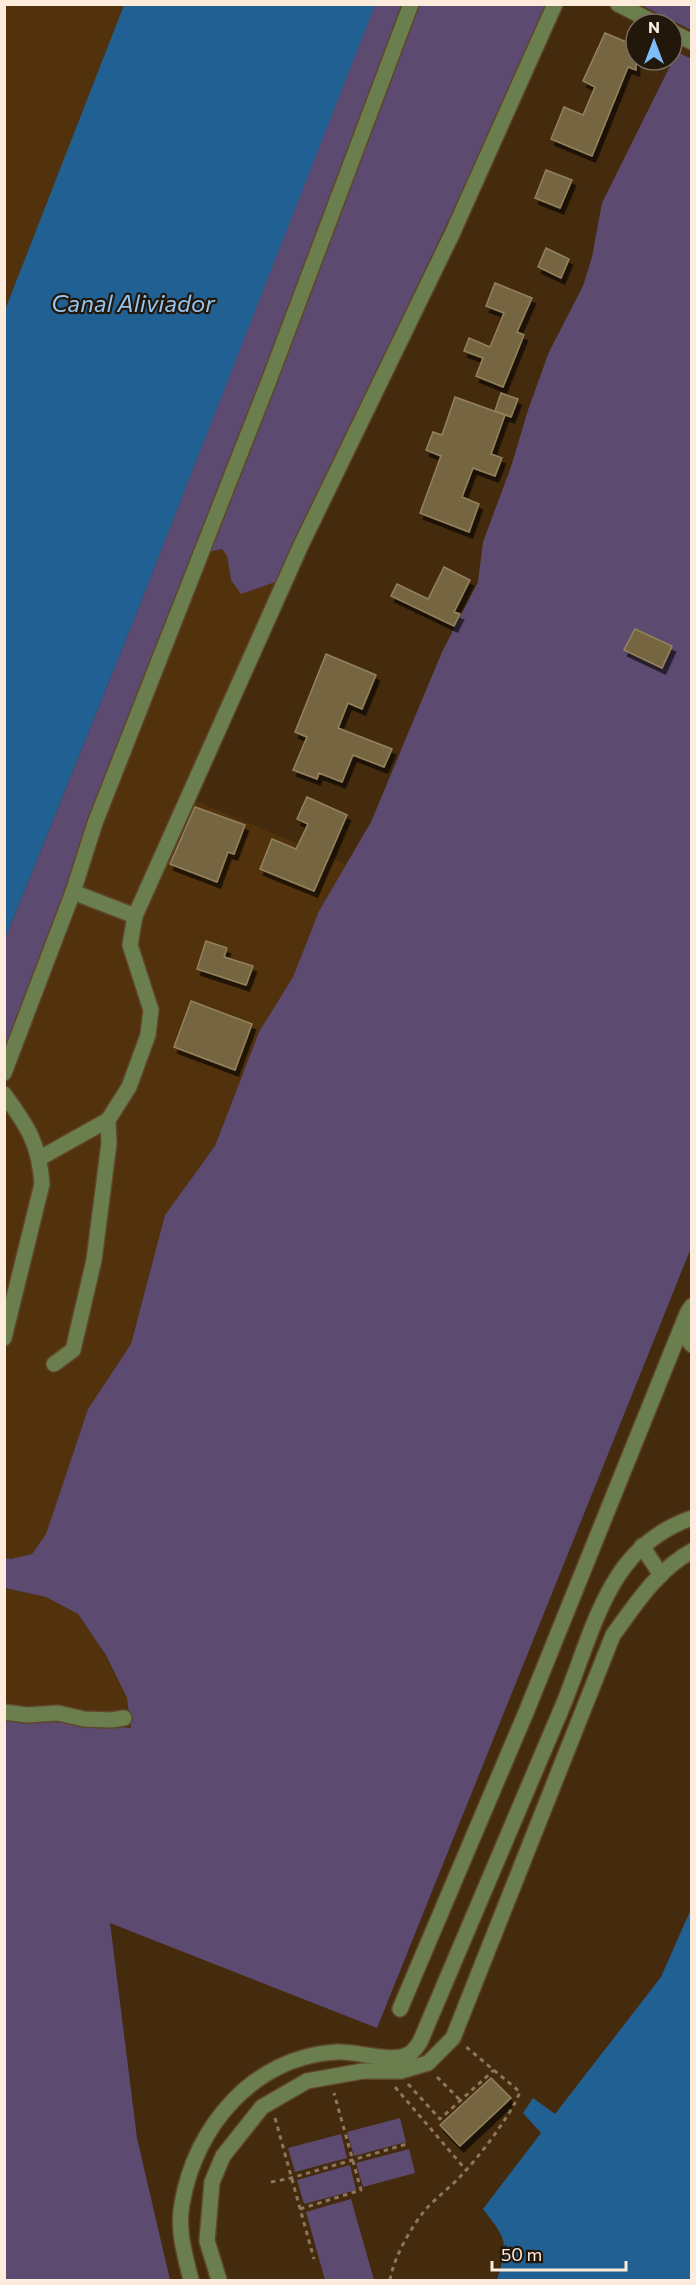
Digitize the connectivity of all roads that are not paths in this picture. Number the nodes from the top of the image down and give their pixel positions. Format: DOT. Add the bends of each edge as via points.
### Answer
graph roads {
  1 [pos="411,4"];
  2 [pos="555,4"];
  3 [pos="618,4"];
  4 [pos="634,12"];
  5 [pos="73,892"];
  6 [pos="135,916"];
  7 [pos="4,1073"];
  8 [pos="4,1094"];
  9 [pos="108,1120"];
  10 [pos="40,1158"];
  11 [pos="692,1306"];
  12 [pos="684,1321"];
  13 [pos="4,1338"];
  14 [pos="692,1346"];
  15 [pos="54,1364"];
  16 [pos="692,1518"];
  17 [pos="642,1546"];
  18 [pos="692,1551"];
  19 [pos="660,1575"];
  20 [pos="4,1712"];
  21 [pos="124,1718"];
  22 [pos="400,2009"];
  23 [pos="191,2280"];
  24 [pos="219,2280"];
  1 -- 5 [label="street" via="270,378 99,812"];
  2 -- 6 [label="street" via="452,234 301,544"];
  3 -- 4 [label="street"];
  5 -- 6 [label="street"];
  5 -- 7 [label="street"];
  6 -- 9 [label="street" via="130,945 151,1010 148,1035 129,1088"];
  8 -- 10 [label="street" via="28,1126"];
  9 -- 10 [label="street"];
  9 -- 15 [label="street" via="109,1143 94,1260 72,1350"];
  10 -- 13 [label="street" via="42,1184"];
  11 -- 12 [label="street"];
  12 -- 14 [label="street" via="684,1332"];
  12 -- 22 [label="street" via="527,1710"];
  16 -- 17 [label="street" via="675,1524"];
  17 -- 19 [label="street"];
  17 -- 23 [label="street" via="618,1576 599,1615 420,2042 411,2054 391,2058 336,2052 290,2060 257,2078 224,2108 205,2136 181,2205 180,2228"];
  18 -- 19 [label="street"];
  19 -- 24 [label="street" via="613,1635 453,2038 428,2063 401,2071 363,2071 307,2081 262,2107 223,2156 212,2182 207,2241"];
  20 -- 21 [label="street"];
}
